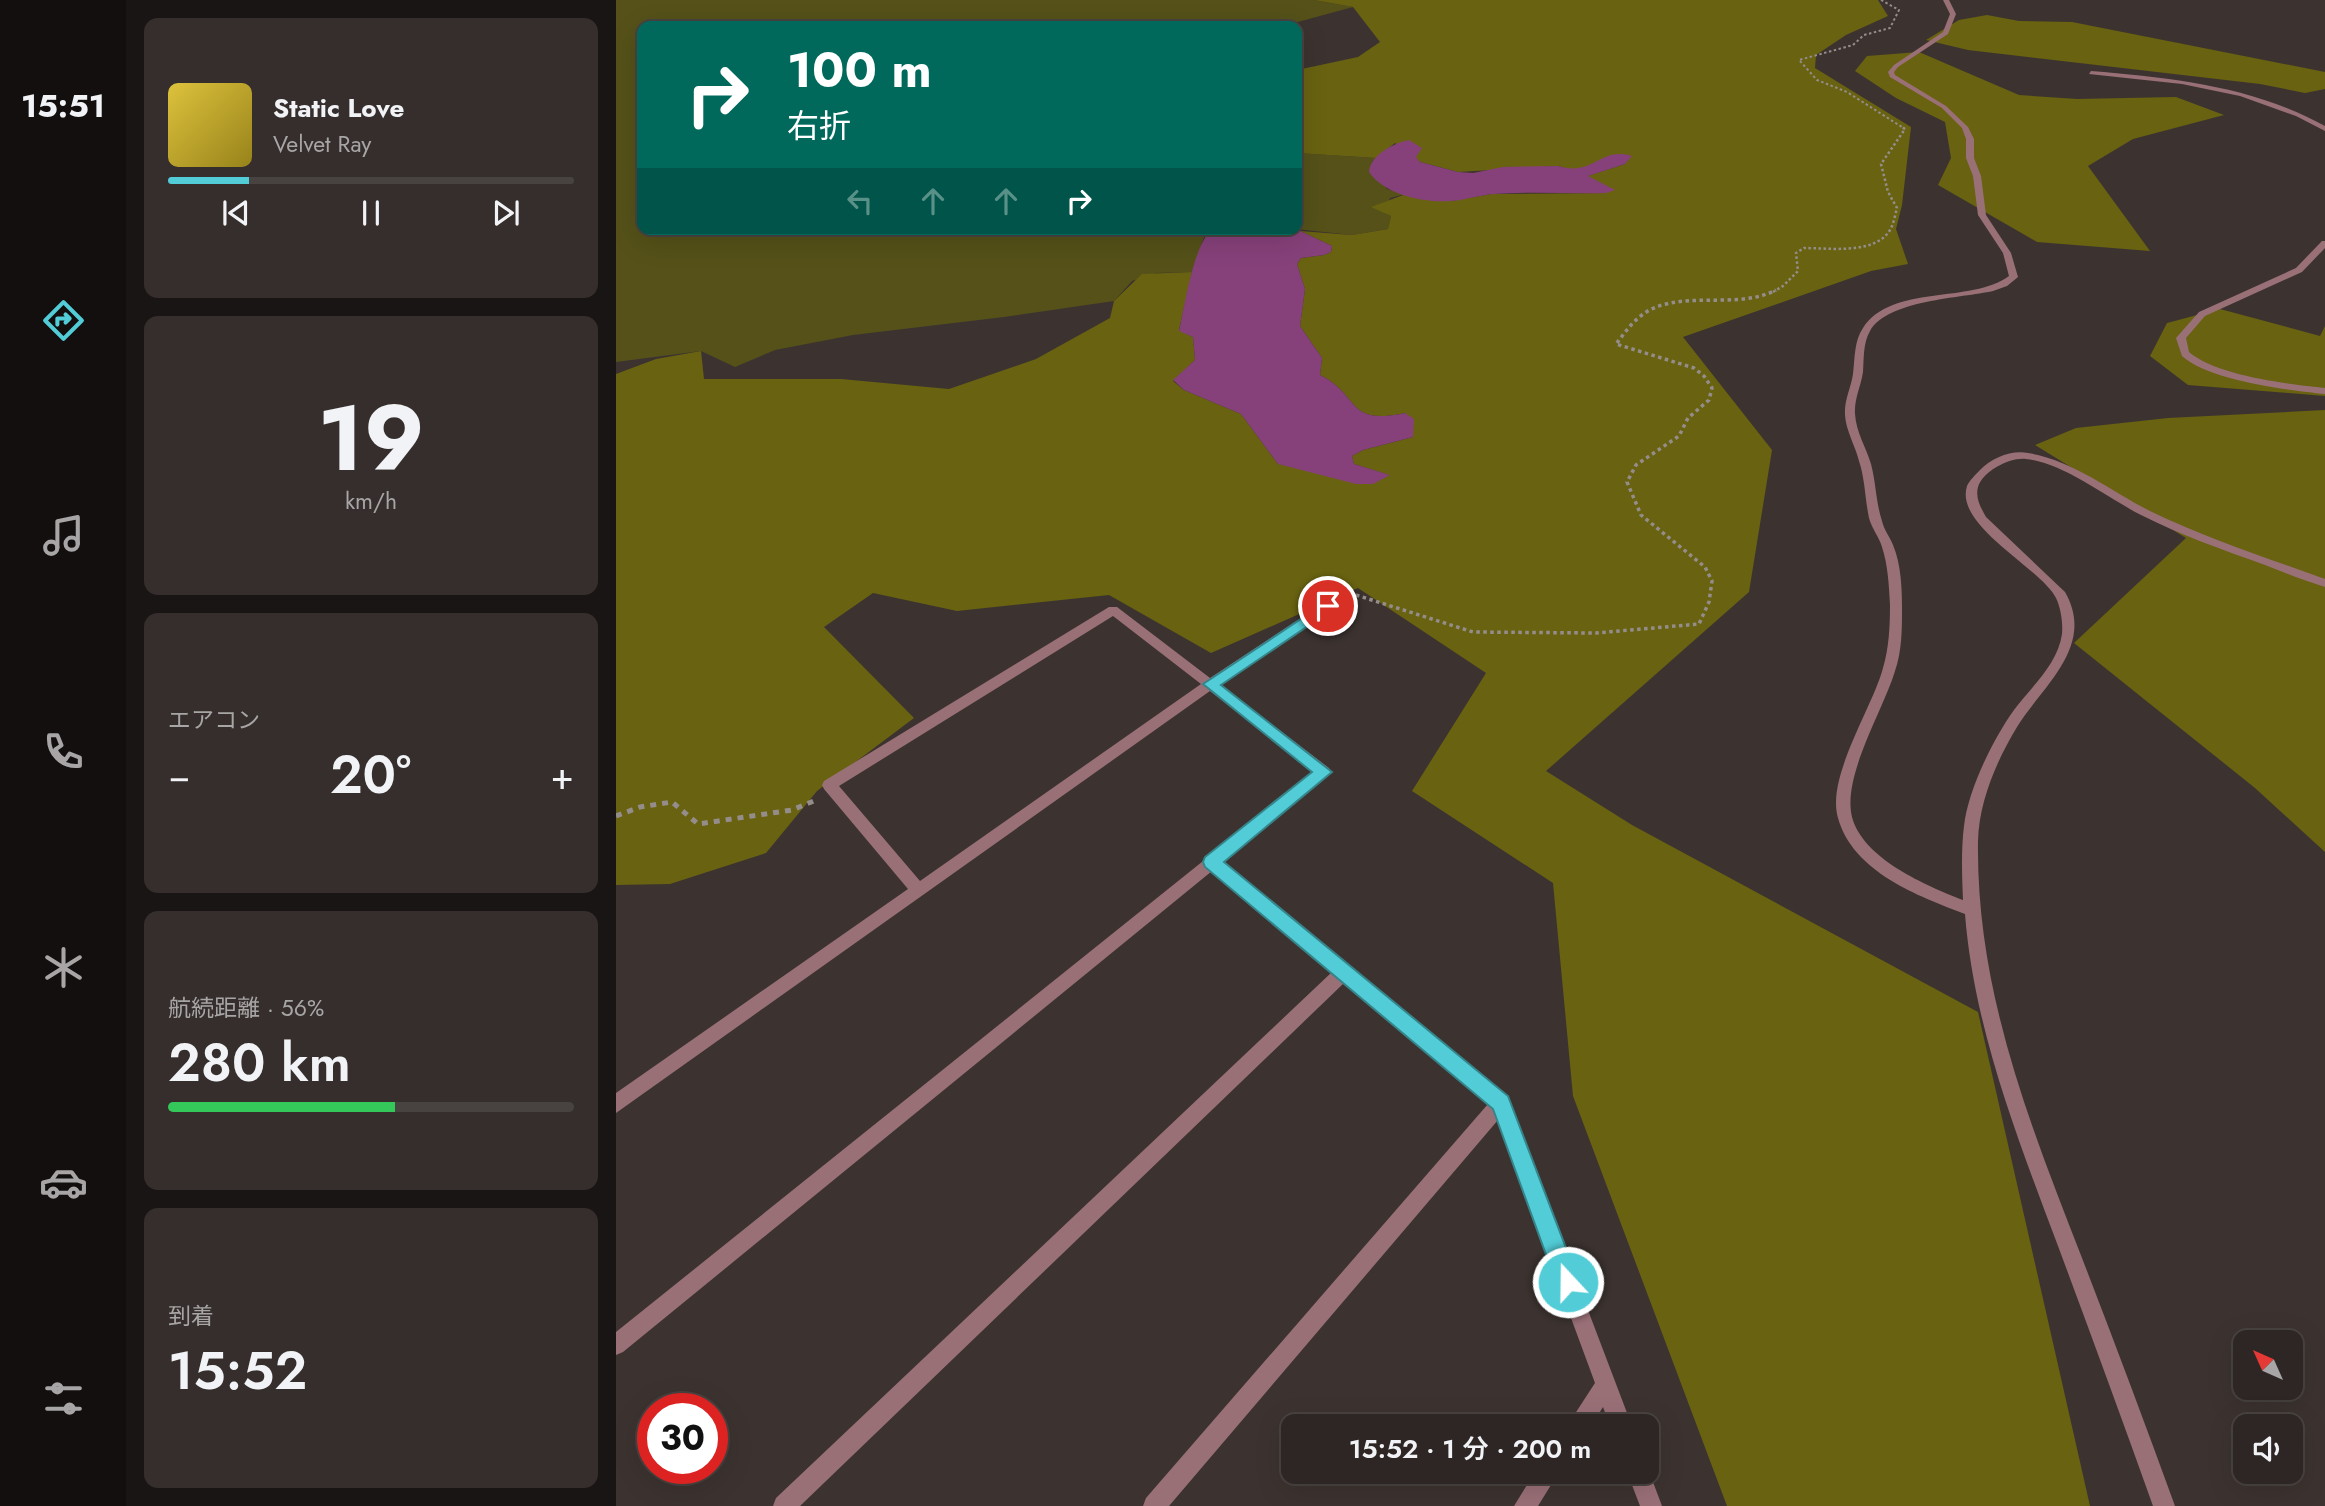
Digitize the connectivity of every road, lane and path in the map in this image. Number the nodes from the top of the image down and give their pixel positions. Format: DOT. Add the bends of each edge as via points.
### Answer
graph roads {
  1 [pos="1881,0"];
  2 [pos="1946,0"];
  3 [pos="2091,73"];
  4 [pos="2325,129"];
  5 [pos="2325,243"];
  6 [pos="2325,391"];
  7 [pos="2325,583"];
  8 [pos="1338,590"];
  9 [pos="1211,684"];
  10 [pos="836,793"];
  11 [pos="616,816"];
  12 [pos="1212,862"];
  13 [pos="918,889"];
  14 [pos="1970,909"];
  15 [pos="1345,971"];
  16 [pos="1501,1103"];
  17 [pos="616,1104"];
  18 [pos="616,1345"];
  19 [pos="1606,1385"];
  20 [pos="1586,1414"];
  21 [pos="1617,1414"];
  22 [pos="1540,1484"];
  23 [pos="1643,1484"];
  24 [pos="784,1506"];
  25 [pos="1154,1506"];
  26 [pos="1525,1506"];
  27 [pos="1651,1506"];
  28 [pos="2164,1506"];
  1 -- 8 [label="path" via="1899,10 1889,28 1864,35 1853,45 1799,60 1817,80 1847,92 1905,129 1881,164 1897,208 1890,231 1862,246 1804,248 1796,253 1798,271 1791,282 1756,299 1689,301 1648,311 1616,344 1676,360 1699,371 1712,388 1709,400 1688,418 1679,436 1636,465 1627,482 1641,515 1705,567 1712,581 1699,624 1596,634 1473,632"];
  2 -- 14 [label="street" via="1953,14 1945,33 1891,72 1944,107 1965,127 1982,215 2007,253 2014,277 2008,284 1988,290 1920,298 1893,307 1871,322 1858,353 1850,417 1866,464 1876,521 1888,547 1895,623 1890,668 1844,784 1844,817 1860,846 1887,869 1925,892"];
  3 -- 4 [label="street" via="2226,91 2282,105"];
  5 -- 6 [label="street" via="2300,270 2203,314 2181,338 2190,358 2210,366 2275,384"];
  7 -- 14 [label="street" via="2152,516 2030,455 2000,460 1979,475 1972,485 1974,510 2061,595 2070,628 2038,692 2017,716 1971,820"];
  8 -- 9 [label="street" via="1328,606"];
  9 -- 10 [label="street" via="1113,610 829,785"];
  9 -- 12 [label="street" via="1324,772"];
  9 -- 13 [label="street"];
  10 -- 11 [label="path" via="792,810 727,821 698,824 672,802"];
  10 -- 13 [label="street"];
  12 -- 15 [label="street"];
  12 -- 18 [label="street"];
  13 -- 17 [label="street"];
  14 -- 28 [label="street" via="1992,1024 2033,1154"];
  15 -- 16 [label="street"];
  15 -- 24 [label="street"];
  16 -- 19 [label="street"];
  16 -- 25 [label="street"];
  19 -- 20 [label="street"];
  19 -- 21 [label="street"];
  22 -- 26 [label="street"];
  23 -- 27 [label="street"];
}
